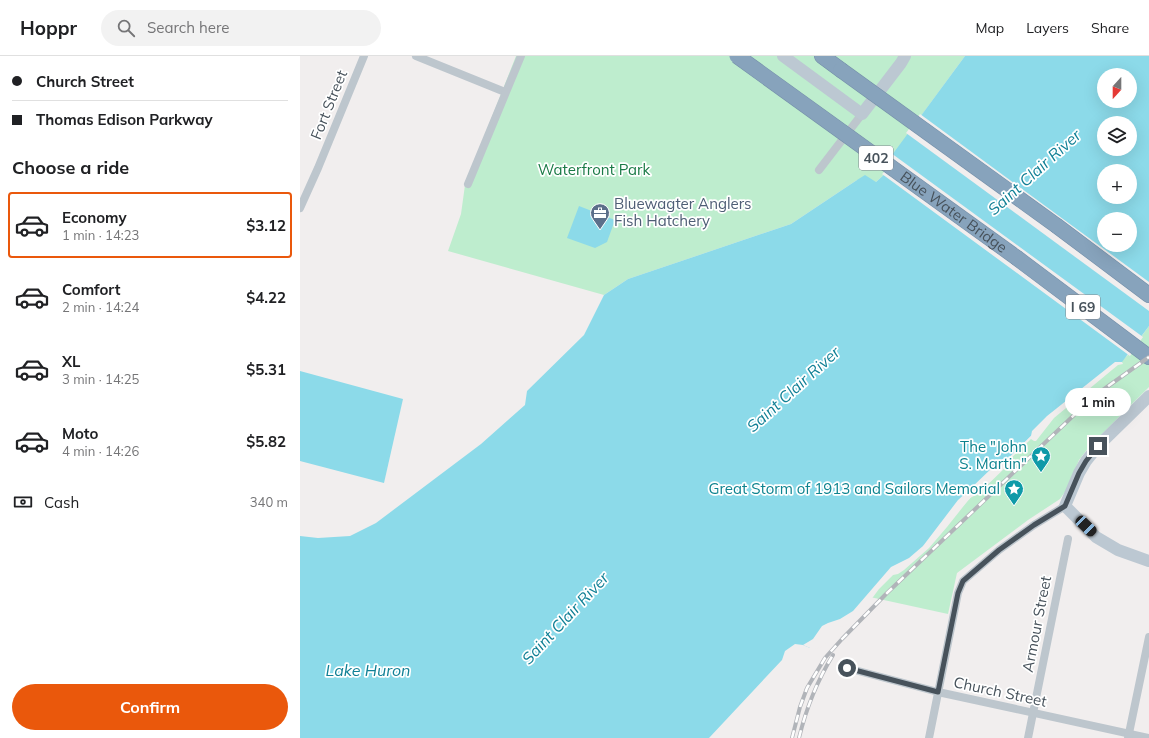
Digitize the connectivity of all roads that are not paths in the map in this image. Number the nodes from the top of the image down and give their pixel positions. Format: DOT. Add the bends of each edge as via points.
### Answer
graph roads {
  1 [pos="364,56"];
  2 [pos="416,56"];
  3 [pos="521,56"];
  4 [pos="737,56"];
  5 [pos="783,56"];
  6 [pos="822,56"];
  7 [pos="905,56"];
  8 [pos="432,59"];
  9 [pos="505,92"];
  10 [pos="862,114"];
  11 [pos="820,170"];
  12 [pos="468,184"];
  13 [pos="300,208"];
  14 [pos="1017,258"];
  15 [pos="1149,295"];
  16 [pos="1149,357"];
  17 [pos="1149,396"];
  18 [pos="1065,506"];
  19 [pos="1068,539"];
  20 [pos="1149,561"];
  21 [pos="1149,637"];
  22 [pos="847,668"];
  23 [pos="938,692"];
  24 [pos="1033,713"];
  25 [pos="1128,736"];
  26 [pos="929,738"];
  27 [pos="1028,738"];
  28 [pos="1149,738"];
  1 -- 13 [label="street, Fort Street"];
  2 -- 8 [label="street"];
  3 -- 9 [label="street"];
  4 -- 14 [label="highway, Blue Water Bridge / 402, bridge"];
  5 -- 10 [label="street"];
  6 -- 15 [label="highway, bridge"];
  7 -- 10 [label="street"];
  8 -- 9 [label="street"];
  9 -- 12 [label="street"];
  10 -- 11 [label="street"];
  14 -- 16 [label="highway, Blue Water Bridge / I 69"];
  17 -- 18 [label="street" via="1086,461"];
  18 -- 20 [label="street" via="1096,536 1112,547"];
  18 -- 23 [label="street" via="999,550 963,581 958,593"];
  19 -- 24 [label="street, Armour Street"];
  21 -- 25 [label="street"];
  22 -- 23 [label="street, Church Street"];
  23 -- 24 [label="street, Church Street"];
  23 -- 26 [label="street"];
  24 -- 25 [label="street, Church Street"];
  24 -- 27 [label="street, Armour Street"];
  25 -- 28 [label="street, Church Street"];
}
